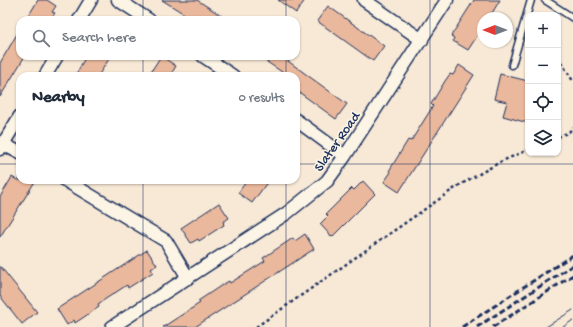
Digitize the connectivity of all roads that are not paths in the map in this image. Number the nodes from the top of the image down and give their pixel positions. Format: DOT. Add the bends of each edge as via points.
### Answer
graph roads {
  1 [pos="91,0"];
  2 [pos="118,0"];
  3 [pos="364,0"];
  4 [pos="447,0"];
  5 [pos="531,0"];
  6 [pos="545,0"];
  7 [pos="81,16"];
  8 [pos="143,16"];
  9 [pos="573,18"];
  10 [pos="422,40"];
  11 [pos="55,60"];
  12 [pos="209,60"];
  13 [pos="512,65"];
  14 [pos="47,72"];
  15 [pos="227,72"];
  16 [pos="16,123"];
  17 [pos="300,123"];
  18 [pos="2,146"];
  19 [pos="16,151"];
  20 [pos="346,156"];
  21 [pos="72,184"];
  22 [pos="188,278"];
  23 [pos="112,327"];
  1 -- 7 [label="street"];
  2 -- 8 [label="street"];
  3 -- 10 [label="street"];
  4 -- 10 [label="street, Slater Road"];
  5 -- 13 [label="lane"];
  6 -- 9 [label="lane"];
  10 -- 20 [label="street, Slater Road"];
  11 -- 14 [label="street"];
  12 -- 15 [label="street"];
  16 -- 18 [label="street"];
  17 -- 20 [label="street"];
  18 -- 19 [label="street"];
  20 -- 22 [label="street, Slater Road" via="327,181 312,194"];
  21 -- 22 [label="street" via="166,241"];
  22 -- 23 [label="street, Slater Road"];
}
